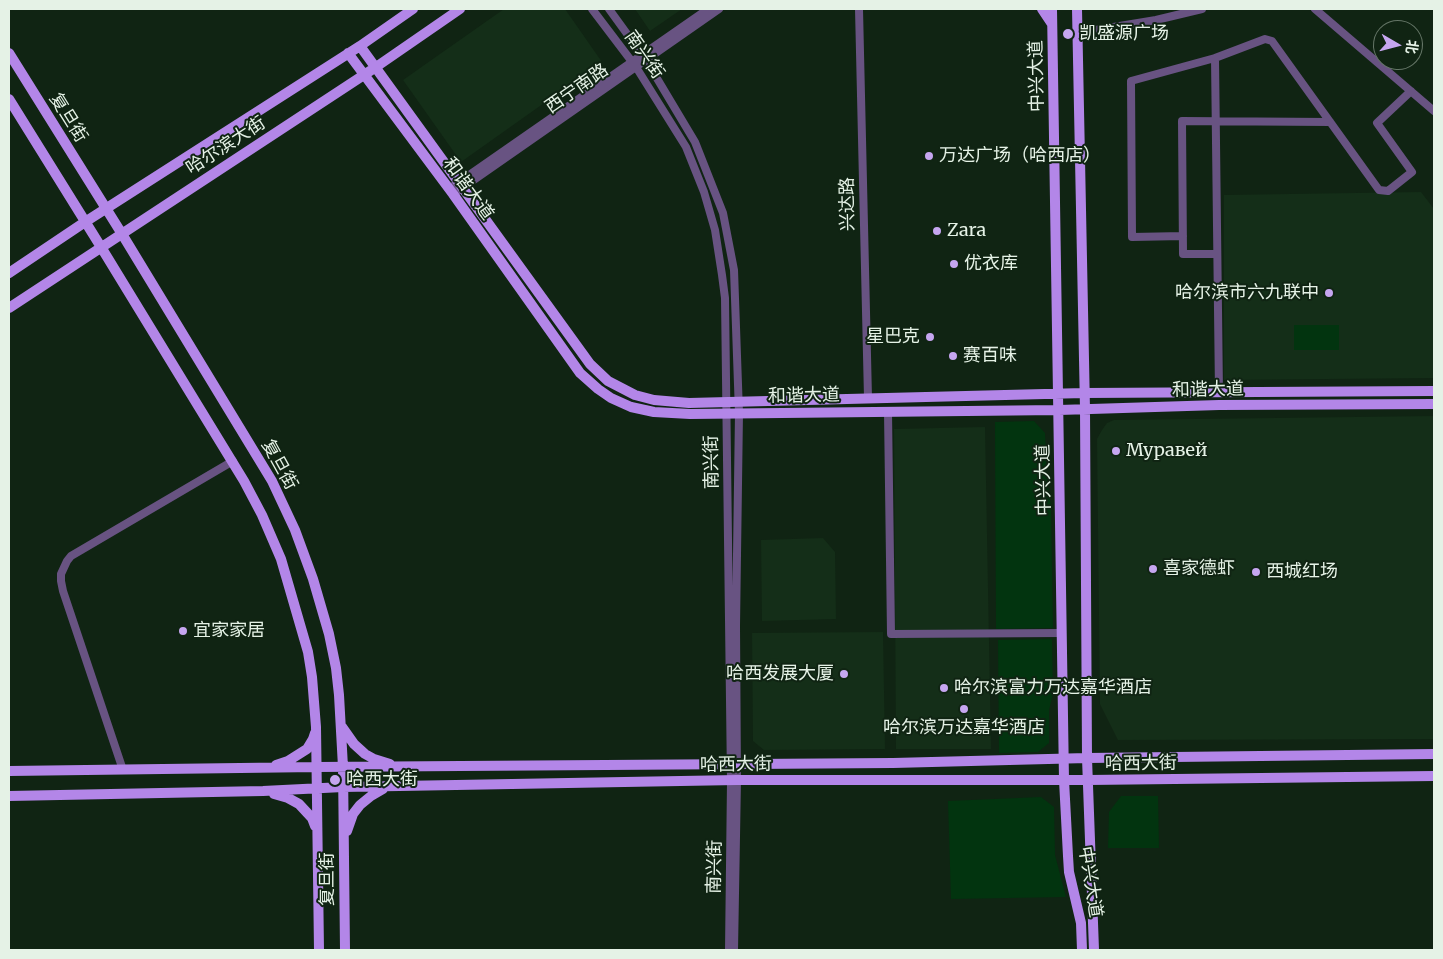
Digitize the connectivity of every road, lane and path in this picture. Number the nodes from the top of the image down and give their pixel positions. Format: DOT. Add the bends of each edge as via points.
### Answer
graph roads {
  1 [pos="413,9"];
  2 [pos="460,9"];
  3 [pos="592,9"];
  4 [pos="609,9"];
  5 [pos="708,9"];
  6 [pos="719,9"];
  7 [pos="859,9"];
  8 [pos="1042,9"];
  9 [pos="1052,9"];
  10 [pos="1077,9"];
  11 [pos="1202,9"];
  12 [pos="1315,9"];
  13 [pos="1052,24"];
  14 [pos="1078,33"];
  15 [pos="360,46"];
  16 [pos="9,53"];
  17 [pos="348,53"];
  18 [pos="644,58"];
  19 [pos="1215,58"];
  20 [pos="634,64"];
  21 [pos="376,67"];
  22 [pos="364,75"];
  23 [pos="1411,91"];
  24 [pos="9,99"];
  25 [pos="1434,112"];
  26 [pos="1216,121"];
  27 [pos="1330,122"];
  28 [pos="461,185"];
  29 [pos="451,192"];
  30 [pos="106,209"];
  31 [pos="85,222"];
  32 [pos="122,234"];
  33 [pos="1183,236"];
  34 [pos="101,247"];
  35 [pos="1217,254"];
  36 [pos="9,273"];
  37 [pos="9,308"];
  38 [pos="1434,391"];
  39 [pos="1219,392"];
  40 [pos="1084,393"];
  41 [pos="1058,394"];
  42 [pos="868,398"];
  43 [pos="739,401"];
  44 [pos="725,402"];
  45 [pos="1434,404"];
  46 [pos="1085,409"];
  47 [pos="1059,410"];
  48 [pos="888,412"];
  49 [pos="739,413"];
  50 [pos="726,414"];
  51 [pos="233,462"];
  52 [pos="1062,633"];
  53 [pos="341,725"];
  54 [pos="316,727"];
  55 [pos="1434,754"];
  56 [pos="1087,758"];
  57 [pos="1064,759"];
  58 [pos="733,764"];
  59 [pos="317,767"];
  60 [pos="343,767"];
  61 [pos="404,767"];
  62 [pos="265,768"];
  63 [pos="123,770"];
  64 [pos="9,771"];
  65 [pos="1434,776"];
  66 [pos="734,780"];
  67 [pos="1064,780"];
  68 [pos="1088,780"];
  69 [pos="386,787"];
  70 [pos="343,788"];
  71 [pos="317,789"];
  72 [pos="263,791"];
  73 [pos="9,796"];
  74 [pos="317,835"];
  75 [pos="344,842"];
  76 [pos="319,950"];
  77 [pos="345,950"];
  78 [pos="729,950"];
  79 [pos="734,950"];
  80 [pos="1082,950"];
  81 [pos="1094,950"];
  1 -- 15 [label="main road, 哈尔滨大街"];
  2 -- 21 [label="main road, 哈尔滨大街"];
  3 -- 20 [label="street, 南兴街"];
  4 -- 18 [label="street, 南兴街"];
  5 -- 18 [label="street, 西宁南路"];
  6 -- 18 [label="street, 西宁南路"];
  7 -- 42 [label="street, 兴达路"];
  8 -- 13 [label="main road"];
  9 -- 13 [label="main road, 中兴大道"];
  10 -- 14 [label="main road, 中兴大道"];
  11 -- 14 [label="street"];
  12 -- 23 [label="street"];
  13 -- 41 [label="main road, 中兴大道"];
  14 -- 40 [label="main road, 中兴大道"];
  15 -- 17 [label="main road, 哈尔滨大街"];
  15 -- 21 [label="main road, 和谐大道"];
  16 -- 30 [label="main road, 复旦街"];
  17 -- 22 [label="main road, 和谐大道"];
  17 -- 30 [label="main road, 哈尔滨大街"];
  18 -- 20 [label="street, 西宁南路"];
  18 -- 43 [label="street, 南兴街" via="695,142 723,213 734,270"];
  19 -- 26 [label="street"];
  19 -- 27 [label="street" via="1265,39 1272,41"];
  19 -- 33 [label="street" via="1132,80 1132,237"];
  20 -- 28 [label="street, 西宁南路"];
  20 -- 44 [label="street, 南兴街" via="686,147 715,230 725,298"];
  21 -- 22 [label="main road, 哈尔滨大街"];
  21 -- 28 [label="main road, 和谐大道"];
  22 -- 29 [label="main road, 和谐大道"];
  22 -- 32 [label="main road, 哈尔滨大街"];
  23 -- 25 [label="street"];
  23 -- 27 [label="street" via="1378,123 1412,172 1388,191 1380,190"];
  24 -- 31 [label="main road, 复旦街"];
  26 -- 27 [label="street"];
  26 -- 33 [label="street" via="1182,122"];
  26 -- 35 [label="street"];
  28 -- 29 [label="street, 西宁南路"];
  28 -- 44 [label="main road, 和谐大道" via="590,364 608,381 635,395 654,400"];
  29 -- 50 [label="main road, 和谐大道" via="580,373 598,389 643,410"];
  30 -- 31 [label="main road, 哈尔滨大街"];
  30 -- 32 [label="main road, 复旦街"];
  31 -- 34 [label="main road, 复旦街"];
  31 -- 36 [label="main road, 哈尔滨大街"];
  32 -- 34 [label="main road, 哈尔滨大街"];
  32 -- 53 [label="main road, 复旦街" via="272,481 295,530 329,634 340,695"];
  33 -- 35 [label="street" via="1183,254"];
  34 -- 37 [label="main road, 哈尔滨大街"];
  34 -- 51 [label="main road, 复旦街"];
  35 -- 39 [label="street"];
  38 -- 39 [label="main road, 和谐大道"];
  39 -- 40 [label="main road, 和谐大道"];
  40 -- 41 [label="main road, 和谐大道"];
  40 -- 46 [label="main road, 中兴大道"];
  41 -- 42 [label="main road, 和谐大道"];
  41 -- 47 [label="main road, 中兴大道"];
  42 -- 43 [label="main road, 和谐大道"];
  43 -- 44 [label="main road, 和谐大道"];
  43 -- 49 [label="street, 南兴街"];
  44 -- 50 [label="street, 南兴街"];
  45 -- 46 [label="main road, 和谐大道"];
  46 -- 47 [label="main road, 和谐大道"];
  46 -- 56 [label="main road, 中兴大道"];
  47 -- 48 [label="main road, 和谐大道"];
  47 -- 52 [label="main road, 中兴大道"];
  48 -- 49 [label="main road, 和谐大道"];
  48 -- 52 [label="street" via="891,634"];
  49 -- 50 [label="main road, 和谐大道"];
  49 -- 58 [label="street, 南兴街"];
  50 -- 58 [label="street, 南兴街"];
  51 -- 54 [label="main road, 复旦街" via="262,515 281,560 308,652"];
  51 -- 63 [label="street" via="71,556 61,574 63,591"];
  52 -- 57 [label="main road, 中兴大道"];
  53 -- 60 [label="main road, 复旦街"];
  53 -- 61 [label="main road" via="365,754"];
  54 -- 59 [label="main road, 复旦街"];
  54 -- 62 [label="main road" via="306,749 288,761"];
  55 -- 56 [label="main road, 哈西大街"];
  56 -- 57 [label="main road, 哈西大街"];
  56 -- 68 [label="main road, 中兴大道"];
  57 -- 58 [label="main road, 哈西大街"];
  57 -- 67 [label="main road, 中兴大道"];
  58 -- 61 [label="main road, 哈西大街"];
  58 -- 66 [label="street, 南兴街"];
  59 -- 60 [label="main road, 哈西大街"];
  59 -- 62 [label="main road, 哈西大街"];
  59 -- 71 [label="main road, 复旦街"];
  60 -- 61 [label="main road, 哈西大街"];
  60 -- 70 [label="main road, 复旦街"];
  62 -- 63 [label="main road, 哈西大街"];
  63 -- 64 [label="main road, 哈西大街"];
  65 -- 68 [label="main road, 哈西大街"];
  66 -- 67 [label="main road, 哈西大街"];
  66 -- 69 [label="main road, 哈西大街"];
  66 -- 78 [label="street, 南兴街"];
  66 -- 79 [label="street, 南兴街"];
  67 -- 68 [label="main road, 哈西大街"];
  67 -- 80 [label="main road, 中兴大道" via="1069,872 1081,922"];
  68 -- 81 [label="main road, 中兴大道"];
  69 -- 70 [label="main road, 哈西大街"];
  69 -- 75 [label="main road" via="370,796 353,814"];
  70 -- 71 [label="main road, 哈西大街"];
  70 -- 75 [label="main road, 复旦街"];
  71 -- 72 [label="main road, 哈西大街"];
  71 -- 74 [label="main road, 复旦街"];
  72 -- 73 [label="main road, 哈西大街"];
  72 -- 74 [label="main road" via="298,804 312,818"];
  74 -- 76 [label="main road, 复旦街"];
  75 -- 77 [label="main road, 复旦街"];
}
